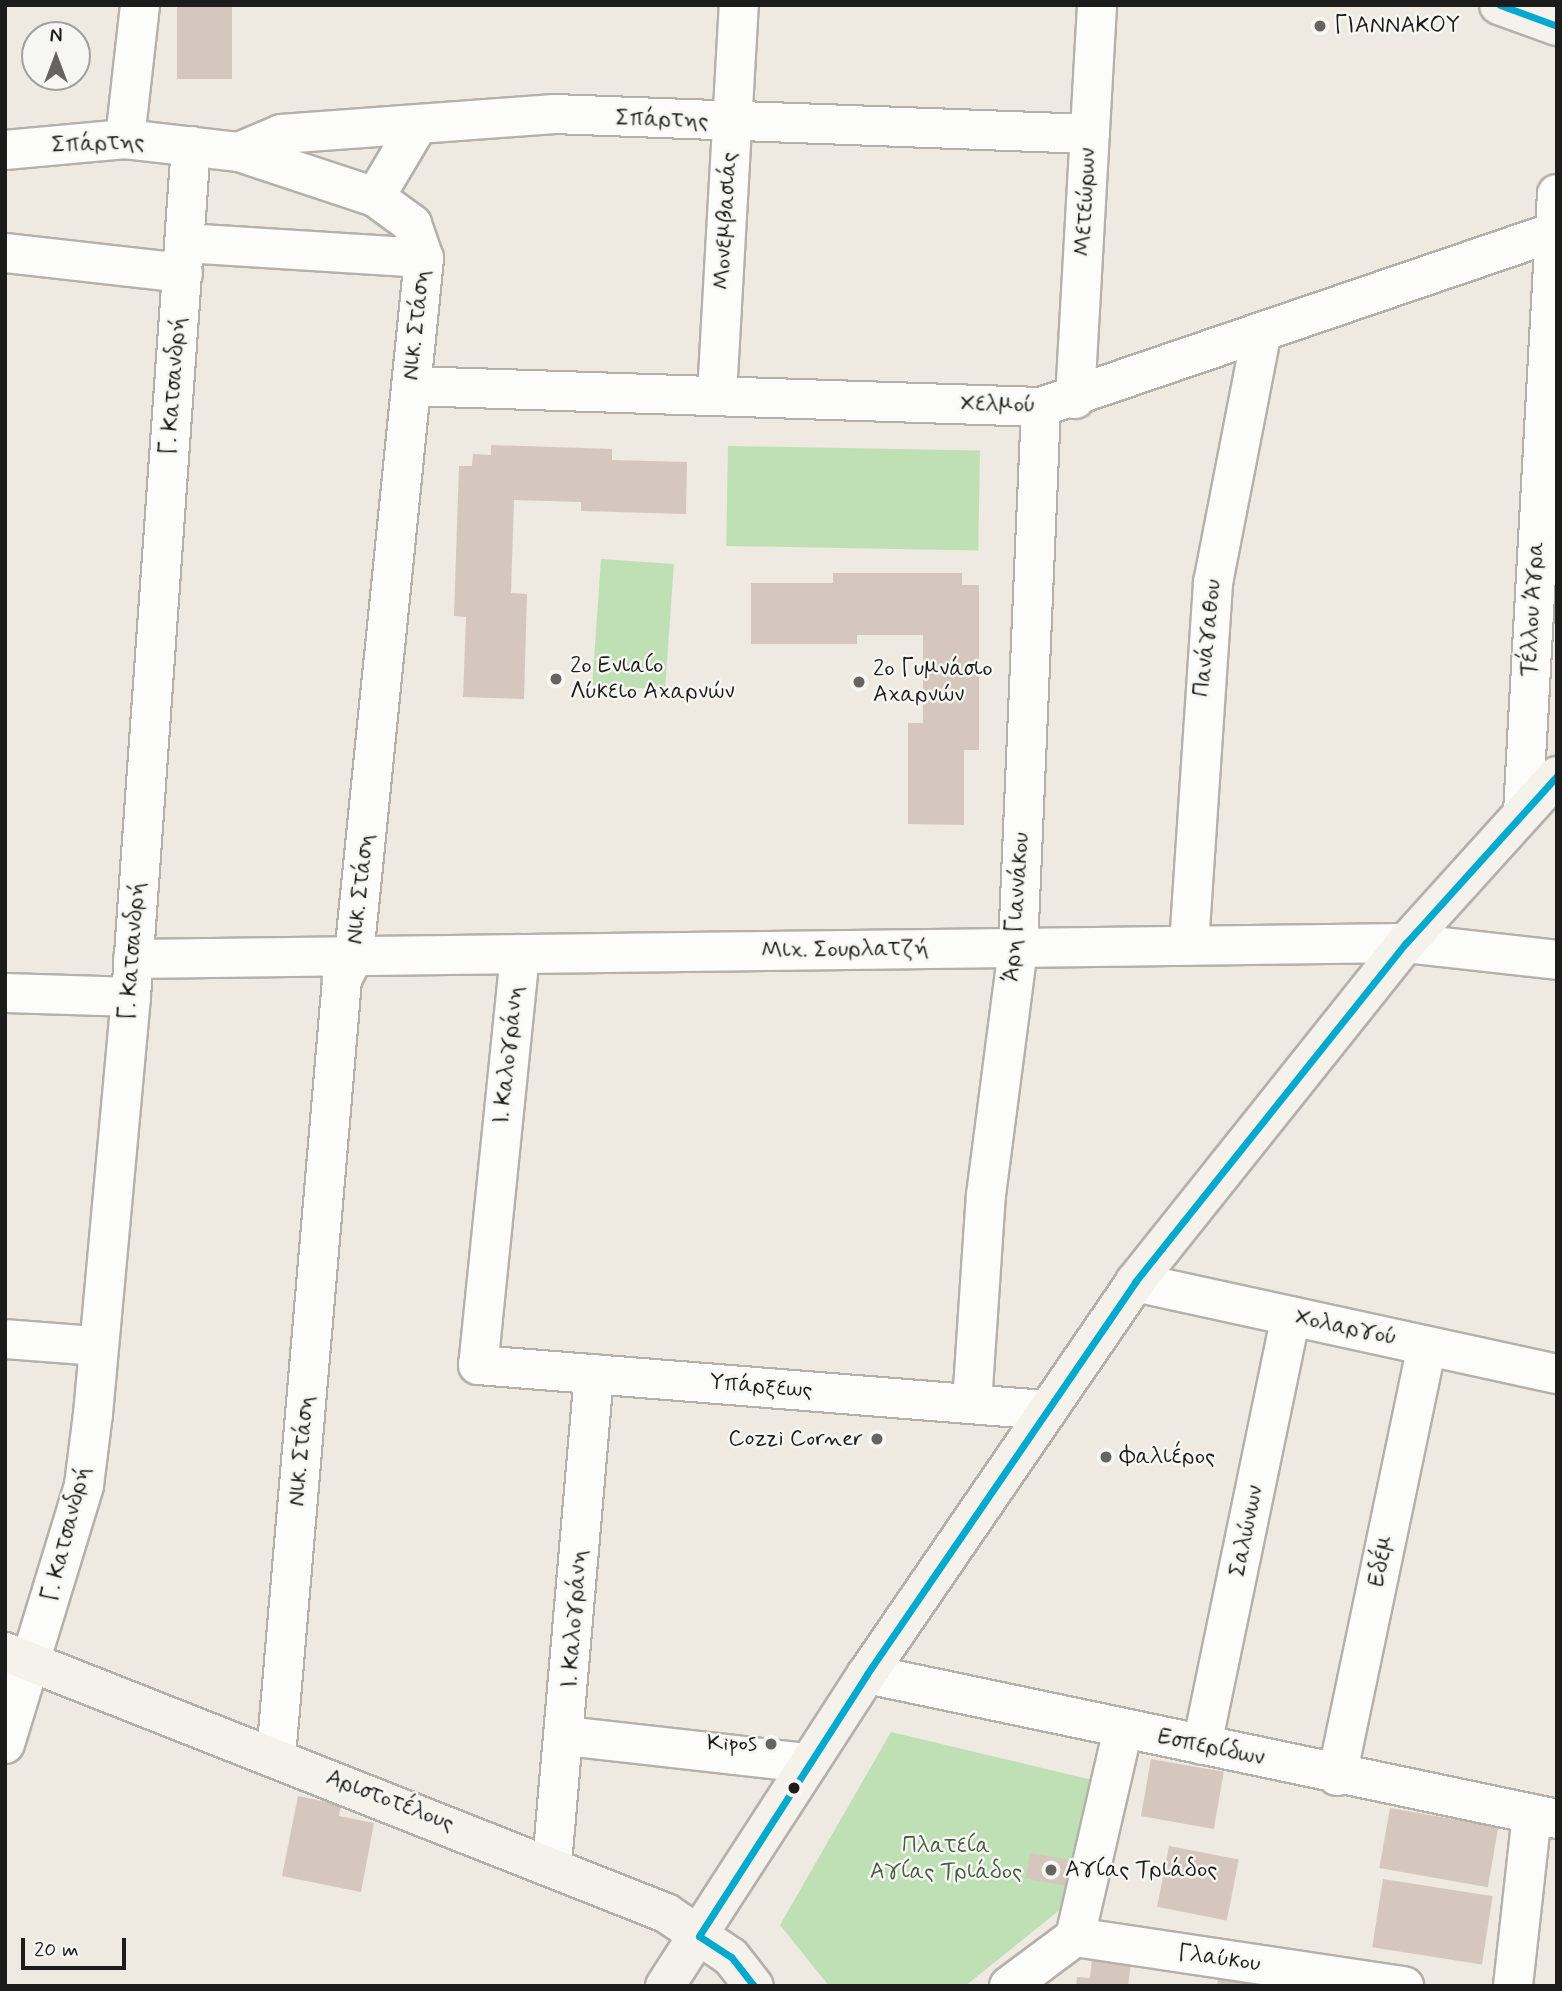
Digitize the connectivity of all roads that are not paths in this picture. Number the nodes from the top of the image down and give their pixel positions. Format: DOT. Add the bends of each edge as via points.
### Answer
graph roads {
  1 [pos="140,5"];
  2 [pos="739,5"];
  3 [pos="1097,5"];
  4 [pos="1499,5"];
  5 [pos="1557,26"];
  6 [pos="731,122"];
  7 [pos="418,125"];
  8 [pos="1090,134"];
  9 [pos="125,139"];
  10 [pos="191,146"];
  11 [pos="5,150"];
  12 [pos="239,152"];
  13 [pos="1557,194"];
  14 [pos="375,197"];
  15 [pos="1554,232"];
  16 [pos="5,253"];
  17 [pos="184,258"];
  18 [pos="424,258"];
  19 [pos="1261,335"];
  20 [pos="411,386"];
  21 [pos="717,395"];
  22 [pos="1058,403"];
  23 [pos="1557,776"];
  24 [pos="1523,813"];
  25 [pos="1406,943"];
  26 [pos="1189,945"];
  27 [pos="1018,947"];
  28 [pos="520,954"];
  29 [pos="354,956"];
  30 [pos="132,959"];
  31 [pos="1557,960"];
  32 [pos="5,993"];
  33 [pos="131,997"];
  34 [pos="1135,1282"];
  35 [pos="1291,1316"];
  36 [pos="5,1339"];
  37 [pos="95,1346"];
  38 [pos="1427,1346"];
  39 [pos="478,1365"];
  40 [pos="594,1374"];
  41 [pos="1557,1374"];
  42 [pos="972,1404"];
  43 [pos="1045,1410"];
  44 [pos="19,1657"];
  45 [pos="867,1674"];
  46 [pos="1123,1729"];
  47 [pos="566,1736"];
  48 [pos="5,1744"];
  49 [pos="1202,1745"];
  50 [pos="276,1757"];
  51 [pos="808,1763"];
  52 [pos="1337,1776"];
  53 [pos="1544,1817"];
  54 [pos="552,1864"];
  55 [pos="699,1936"];
  56 [pos="1075,1937"];
  57 [pos="665,1986"];
  58 [pos="754,1986"];
  59 [pos="1009,1986"];
  60 [pos="1404,1986"];
  61 [pos="1513,1986"];
  1 -- 9 [label="street"];
  2 -- 6 [label="street, Μονεμβασιάς"];
  3 -- 8 [label="street, Μετεώρων"];
  4 -- 5 [label="street"];
  6 -- 7 [label="street, Σπάρτης" via="554,114"];
  6 -- 8 [label="street, Σπάρτης"];
  6 -- 21 [label="street, Μονεμβασιάς"];
  7 -- 12 [label="street, Σπάρτης" via="281,134"];
  7 -- 14 [label="street"];
  8 -- 22 [label="street, Μετεώρων"];
  9 -- 10 [label="street, Σπάρτης"];
  9 -- 11 [label="street, Σπάρτης"];
  10 -- 12 [label="street, Σπάρτης"];
  10 -- 17 [label="street, Γ. Κατσανδρή"];
  12 -- 14 [label="street, Σπάρτης"];
  13 -- 15 [label="street, Τέλλου Άγρα"];
  14 -- 18 [label="street, Σπάρτης" via="412,224"];
  15 -- 19 [label="street, Χελμού"];
  15 -- 24 [label="street, Τέλλου Άγρα"];
  16 -- 17 [label="street, Νικ. Στάση"];
  17 -- 18 [label="street, Νικ. Στάση"];
  17 -- 30 [label="street, Γ. Κατσανδρή"];
  18 -- 20 [label="street, Νικ. Στάση"];
  19 -- 22 [label="street, Χελμού"];
  19 -- 26 [label="street, Πανάγαθου" via="1213,583"];
  20 -- 21 [label="street, Χελμού"];
  20 -- 29 [label="street, Νικ. Στάση"];
  21 -- 22 [label="street, Χελμού"];
  22 -- 27 [label="street, Άρη Γιαννάκου"];
  23 -- 24 [label="street"];
  24 -- 25 [label="street"];
  25 -- 26 [label="street, Μιχ. Σουρλατζή"];
  25 -- 31 [label="street, Μιχ. Σουρλατζή"];
  25 -- 34 [label="street"];
  26 -- 27 [label="street, Μιχ. Σουρλατζή"];
  27 -- 28 [label="street, Μιχ. Σουρλατζή"];
  27 -- 42 [label="street, Άρη Γιαννάκου" via="985,1195"];
  28 -- 29 [label="street, Μιχ. Σουρλατζή"];
  28 -- 39 [label="street, Ι. Καλογράνη"];
  29 -- 30 [label="street, Μιχ. Σουρλατζή"];
  29 -- 50 [label="street, Νικ. Στάση" via="342,980"];
  30 -- 33 [label="street, Γ. Κατσανδρή"];
  32 -- 33 [label="street"];
  33 -- 37 [label="street, Γ. Κατσανδρή"];
  34 -- 35 [label="street, Χολαργού"];
  34 -- 43 [label="street"];
  35 -- 38 [label="street, Χολαργού"];
  35 -- 49 [label="street, Σαλώνων"];
  36 -- 37 [label="street"];
  37 -- 44 [label="street, Γ. Κατσανδρή" via="84,1485"];
  38 -- 41 [label="street, Χολαργού"];
  38 -- 52 [label="street, Εδέμ"];
  39 -- 40 [label="street, Υπάρξεως"];
  40 -- 42 [label="street, Υπάρξεως"];
  40 -- 47 [label="street, Ι. Καλογράνη"];
  42 -- 43 [label="street, Υπάρξεως"];
  43 -- 45 [label="street"];
  44 -- 48 [label="street, Γ. Κατσανδρή"];
  44 -- 50 [label="street, Αριστοτέλους"];
  45 -- 46 [label="street, Εσπερίδων"];
  45 -- 51 [label="street"];
  46 -- 49 [label="street, Εσπερίδων"];
  46 -- 56 [label="street"];
  47 -- 51 [label="street"];
  47 -- 54 [label="street, Ι. Καλογράνη"];
  49 -- 52 [label="street, Εσπερίδων"];
  50 -- 54 [label="street, Αριστοτέλους"];
  51 -- 55 [label="street"];
  52 -- 53 [label="street, Εσπερίδων"];
  53 -- 61 [label="street"];
  54 -- 55 [label="street, Αριστοτέλους" via="666,1913"];
  55 -- 57 [label="street"];
  55 -- 58 [label="street, Αριστοτέλους" via="731,1957"];
  56 -- 59 [label="street"];
  56 -- 60 [label="street, Γλαύκου"];
}
